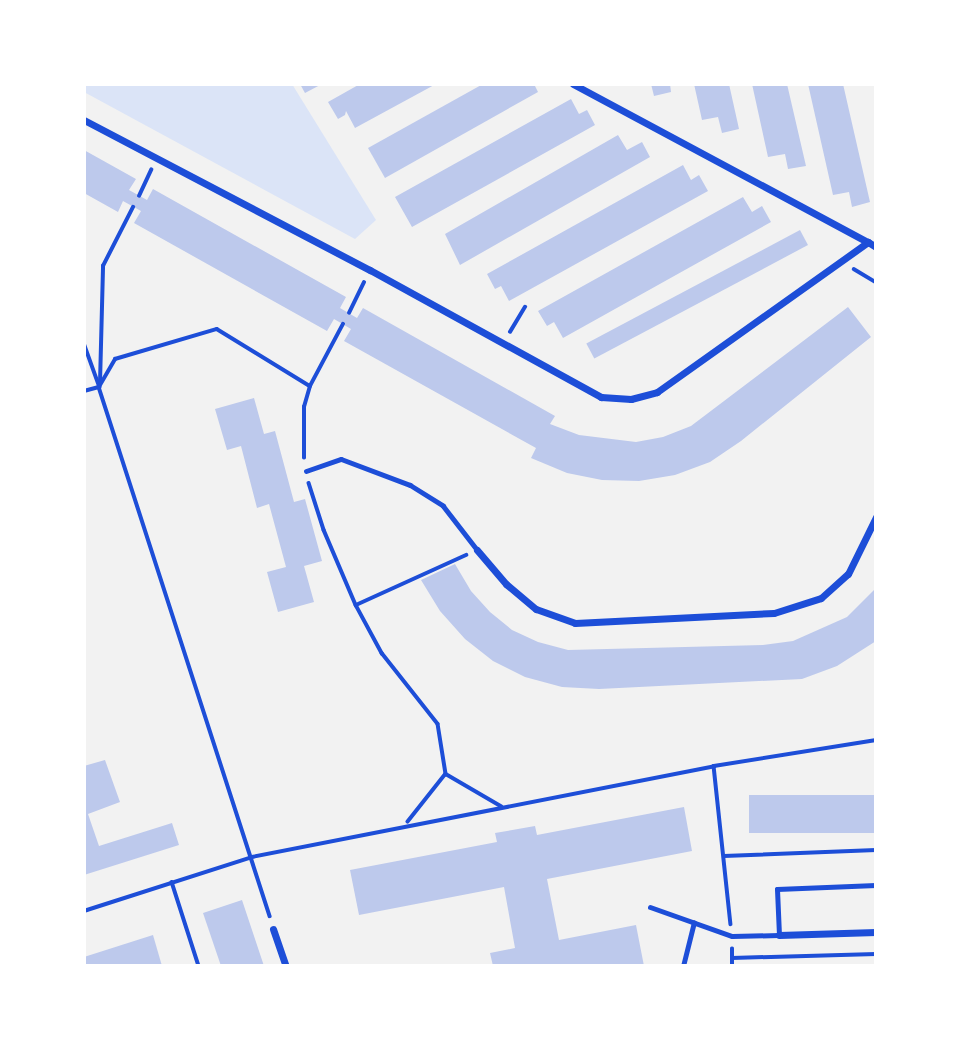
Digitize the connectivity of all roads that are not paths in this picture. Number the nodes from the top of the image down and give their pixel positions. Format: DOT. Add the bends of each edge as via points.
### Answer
graph roads {
  1 [pos="573,84"];
  2 [pos="84,120"];
  3 [pos="868,242"];
  4 [pos="876,247"];
  5 [pos="306,471"];
  6 [pos="876,517"];
  7 [pos="477,550"];
  8 [pos="876,885"];
  9 [pos="650,907"];
  10 [pos="694,922"];
  11 [pos="274,929"];
  12 [pos="876,932"];
  13 [pos="779,935"];
  14 [pos="286,966"];
  15 [pos="682,966"];
  1 -- 3 [label="street"];
  2 -- 3 [label="street" via="601,397 631,399 657,392"];
  3 -- 4 [label="street"];
  5 -- 7 [label="lane" via="341,459 410,485 443,506"];
  6 -- 7 [label="street" via="848,574 821,598 774,613 575,623 536,608 506,584"];
  8 -- 13 [label="lane" via="777,889"];
  9 -- 10 [label="lane"];
  10 -- 13 [label="lane" via="732,936"];
  10 -- 15 [label="lane"];
  11 -- 14 [label="street"];
  12 -- 13 [label="street"];
}
